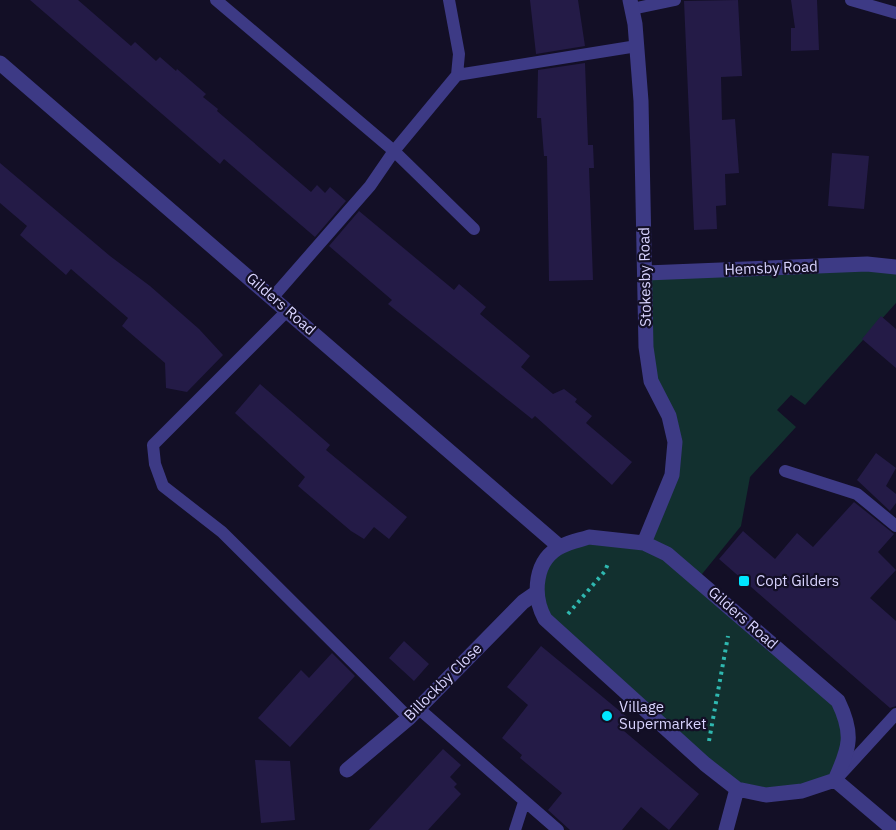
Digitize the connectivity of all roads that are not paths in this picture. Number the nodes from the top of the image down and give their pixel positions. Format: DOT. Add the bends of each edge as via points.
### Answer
graph roads {
  1 [pos="216,0"];
  2 [pos="449,0"];
  3 [pos="675,0"];
  4 [pos="851,0"];
  5 [pos="631,5"];
  6 [pos="896,13"];
  7 [pos="637,46"];
  8 [pos="0,63"];
  9 [pos="457,75"];
  10 [pos="394,151"];
  11 [pos="474,229"];
  12 [pos="896,267"];
  13 [pos="646,273"];
  14 [pos="273,297"];
  15 [pos="288,310"];
  16 [pos="785,471"];
  17 [pos="896,526"];
  18 [pos="644,543"];
  19 [pos="560,547"];
  20 [pos="536,593"];
  21 [pos="414,713"];
  22 [pos="896,714"];
  23 [pos="347,770"];
  24 [pos="835,780"];
  25 [pos="737,789"];
  26 [pos="524,802"];
  27 [pos="515,830"];
  28 [pos="558,830"];
  29 [pos="726,830"];
  30 [pos="894,830"];
  1 -- 10 [label="lane"];
  2 -- 9 [label="lane" via="459,54"];
  3 -- 5 [label="lane"];
  4 -- 6 [label="lane"];
  5 -- 7 [label="street, Stokesby Road"];
  7 -- 9 [label="lane"];
  7 -- 13 [label="street, Stokesby Road"];
  8 -- 14 [label="street, Gilders Road"];
  9 -- 10 [label="lane"];
  10 -- 11 [label="lane"];
  10 -- 14 [label="lane" via="370,186"];
  12 -- 13 [label="street, Hemsby Road" via="867,264"];
  13 -- 18 [label="street, Stokesby Road" via="646,347 651,381 669,416 675,442 672,475"];
  14 -- 15 [label="street, Gilders Road"];
  15 -- 19 [label="street, Gilders Road"];
  15 -- 21 [label="lane" via="153,445 154,464 163,486 222,532"];
  16 -- 17 [label="lane" via="857,494"];
  18 -- 19 [label="street, Gilders Road" via="589,537"];
  18 -- 24 [label="street, Gilders Road" via="667,554 838,701 849,725 846,756"];
  19 -- 20 [label="street" via="546,560"];
  20 -- 21 [label="street, Billockby Close"];
  20 -- 25 [label="street" via="545,619"];
  21 -- 23 [label="street, Billockby Close"];
  21 -- 26 [label="lane"];
  22 -- 24 [label="lane"];
  24 -- 25 [label="street" via="802,791 765,795"];
  24 -- 30 [label="street"];
  25 -- 29 [label="street"];
  26 -- 27 [label="lane"];
  26 -- 28 [label="lane"];
}
